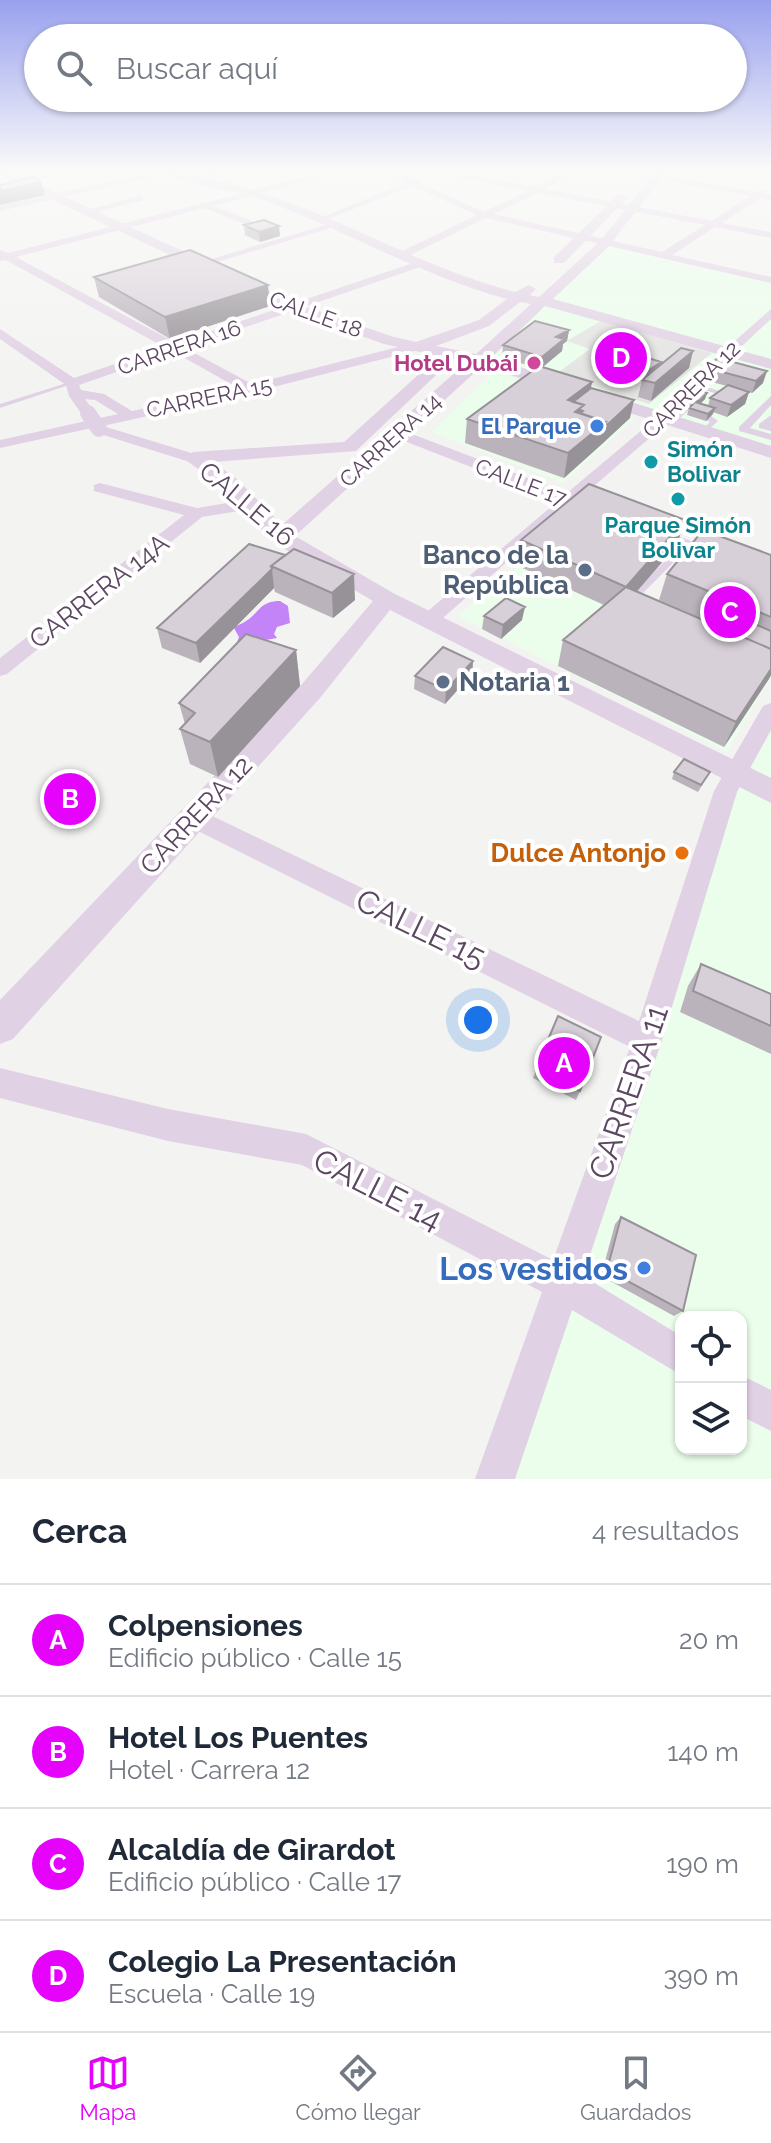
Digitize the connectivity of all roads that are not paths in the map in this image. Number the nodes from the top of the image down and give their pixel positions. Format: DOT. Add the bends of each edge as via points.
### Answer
graph roads {
  1 [pos="75,239"];
  2 [pos="152,239"];
  3 [pos="286,239"];
  4 [pos="370,239"];
  5 [pos="435,239"];
  6 [pos="580,239"];
  7 [pos="585,239"];
  8 [pos="608,239"];
  9 [pos="690,239"];
  10 [pos="604,244"];
  11 [pos="404,254"];
  12 [pos="2,256"];
  13 [pos="663,256"];
  14 [pos="422,263"];
  15 [pos="203,264"];
  16 [pos="169,273"];
  17 [pos="771,280"];
  18 [pos="96,294"];
  19 [pos="82,298"];
  20 [pos="520,298"];
  21 [pos="540,302"];
  22 [pos="297,306"];
  23 [pos="771,313"];
  24 [pos="0,333"];
  25 [pos="418,346"];
  26 [pos="173,349"];
  27 [pos="444,352"];
  28 [pos="726,352"];
  29 [pos="478,359"];
  30 [pos="771,364"];
  31 [pos="74,388"];
  32 [pos="250,389"];
  33 [pos="696,391"];
  34 [pos="771,399"];
  35 [pos="0,406"];
  36 [pos="680,413"];
  37 [pos="128,414"];
  38 [pos="771,418"];
  39 [pos="771,428"];
  40 [pos="399,434"];
  41 [pos="771,437"];
  42 [pos="0,444"];
  43 [pos="771,452"];
  44 [pos="193,458"];
  45 [pos="100,488"];
  46 [pos="569,499"];
  47 [pos="251,504"];
  48 [pos="597,511"];
  49 [pos="197,513"];
  50 [pos="627,522"];
  51 [pos="281,537"];
  52 [pos="683,548"];
  53 [pos="635,596"];
  54 [pos="387,599"];
  55 [pos="429,620"];
  56 [pos="0,669"];
  57 [pos="771,711"];
  58 [pos="736,773"];
  59 [pos="771,791"];
  60 [pos="194,818"];
  61 [pos="0,1026"];
  62 [pos="647,1040"];
  63 [pos="0,1083"];
  64 [pos="561,1283"];
  65 [pos="675,1353"];
  66 [pos="747,1398"];
  67 [pos="771,1412"];
  68 [pos="495,1479"];
  1 -- 12 [label="street"];
  2 -- 15 [label="street, CALLE 18"];
  3 -- 15 [label="street"];
  4 -- 11 [label="street"];
  5 -- 11 [label="street"];
  6 -- 20 [label="street"];
  7 -- 10 [label="street"];
  8 -- 10 [label="street, CARRERA 14"];
  9 -- 13 [label="street"];
  10 -- 13 [label="street"];
  10 -- 21 [label="street, CARRERA 14"];
  11 -- 14 [label="street"];
  12 -- 19 [label="street"];
  13 -- 17 [label="street"];
  14 -- 20 [label="street" via="471,285"];
  14 -- 22 [label="street, CARRERA 16"];
  15 -- 16 [label="street"];
  15 -- 22 [label="street, CALLE 18"];
  18 -- 19 [label="street"];
  19 -- 26 [label="street"];
  20 -- 21 [label="street"];
  20 -- 25 [label="street" via="484,323"];
  21 -- 28 [label="street"];
  21 -- 29 [label="street, CARRERA 14"];
  22 -- 25 [label="street, CALLE 18" via="390,341"];
  22 -- 26 [label="street, CARRERA 16"];
  23 -- 28 [label="street, CARRERA 12"];
  24 -- 31 [label="street, CALLE 16"];
  25 -- 27 [label="street, CALLE 18"];
  25 -- 32 [label="street, CARRERA 15"];
  26 -- 31 [label="street, CARRERA 16"];
  26 -- 32 [label="street"];
  27 -- 29 [label="street, CALLE 18"];
  27 -- 44 [label="street, CARRERA 14" via="444,360 349,447"];
  28 -- 30 [label="street"];
  28 -- 33 [label="street, CARRERA 12"];
  29 -- 36 [label="street, CALLE 18"];
  29 -- 40 [label="street, CARRERA 14"];
  31 -- 35 [label="lane"];
  31 -- 37 [label="street"];
  31 -- 44 [label="street, CALLE 16, bridge" via="99,429"];
  32 -- 37 [label="street, CARRERA 15"];
  33 -- 33 [label="lane" via="714,391"];
  33 -- 36 [label="street, CARRERA 12"];
  34 -- 41 [label="street" via="743,429"];
  36 -- 43 [label="street, CALLE 18"];
  36 -- 46 [label="street, CARRERA 12" via="655,426"];
  37 -- 42 [label="street, CARRERA 15"];
  38 -- 39 [label="street" via="763,426"];
  40 -- 46 [label="street, CALLE 17"];
  40 -- 51 [label="street, CARRERA 14"];
  44 -- 47 [label="street, CALLE 16"];
  45 -- 49 [label="street"];
  46 -- 48 [label="street, CALLE 17"];
  46 -- 55 [label="street, CARRERA 12"];
  47 -- 49 [label="street"];
  47 -- 51 [label="street, CALLE 16"];
  49 -- 56 [label="street, CARRERA 14A"];
  50 -- 52 [label="street"];
  51 -- 54 [label="street, CALLE 16"];
  52 -- 53 [label="lane"];
  54 -- 55 [label="street, CALLE 16"];
  54 -- 60 [label="street, CARRERA 12"];
  55 -- 58 [label="street, CALLE 16"];
  57 -- 58 [label="street, CARRERA 11"];
  58 -- 59 [label="street, CALLE 16"];
  58 -- 62 [label="street, CARRERA 11"];
  60 -- 61 [label="street, CARRERA 12"];
  60 -- 62 [label="street, CALLE 15"];
  62 -- 64 [label="street, CARRERA 11"];
  63 -- 64 [label="street, CALLE 14" via="168,1125 306,1150"];
  64 -- 65 [label="street, CALLE 14"];
  64 -- 68 [label="street, CARRERA 11"];
  66 -- 67 [label="street"];
}
